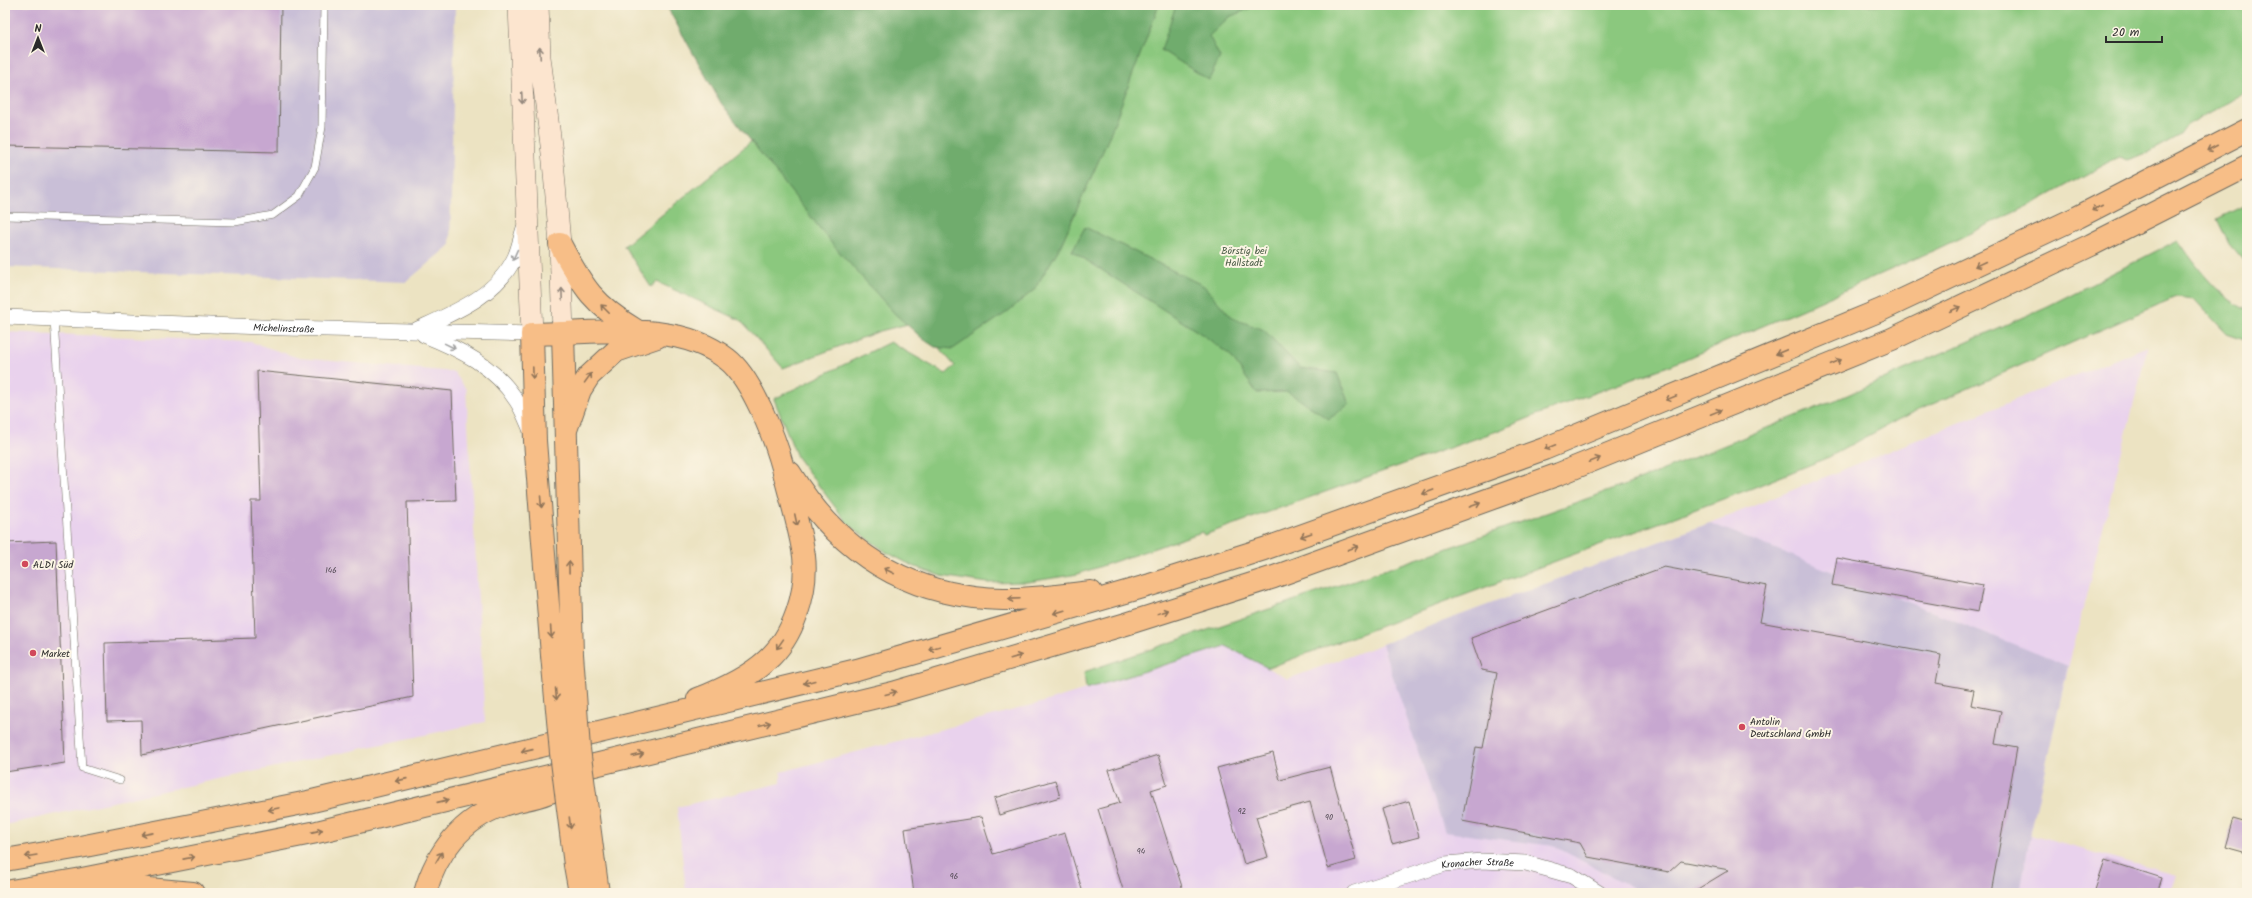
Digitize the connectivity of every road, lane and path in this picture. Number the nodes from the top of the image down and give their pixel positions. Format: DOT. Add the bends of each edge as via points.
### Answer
graph roads {
  1 [pos="324,5"];
  2 [pos="519,5"];
  3 [pos="538,5"];
  4 [pos="2247,130"];
  5 [pos="2247,166"];
  6 [pos="5,216"];
  7 [pos="527,218"];
  8 [pos="560,244"];
  9 [pos="5,317"];
  10 [pos="54,319"];
  11 [pos="414,331"];
  12 [pos="637,331"];
  13 [pos="563,333"];
  14 [pos="532,334"];
  15 [pos="664,335"];
  16 [pos="567,426"];
  17 [pos="535,441"];
  18 [pos="779,455"];
  19 [pos="1150,585"];
  20 [pos="562,655"];
  21 [pos="634,725"];
  22 [pos="600,764"];
  23 [pos="120,780"];
  24 [pos="5,860"];
  25 [pos="585,864"];
  26 [pos="69,881"];
  27 [pos="5,892"];
  28 [pos="193,893"];
  29 [pos="425,893"];
  30 [pos="580,893"];
  31 [pos="598,893"];
  32 [pos="1354,893"];
  33 [pos="1599,893"];
  1 -- 6 [label="lane" via="322,127 315,167 299,196 273,215 235,222"];
  2 -- 7 [label="main road, one-way"];
  8 -- 3 [label="main road, one-way" via="540,57"];
  4 -- 19 [label="main road, one-way" via="2078,218 1882,310 1537,452 1264,549"];
  22 -- 5 [label="main road, one-way" via="893,693 1126,624 1274,577 1559,474 1892,339 2091,245"];
  7 -- 11 [label="street, one-way" via="515,258 497,282 478,299"];
  7 -- 14 [label="main road"];
  12 -- 8 [label="main road, one-way" via="609,314 585,289"];
  13 -- 8 [label="main road, one-way"];
  9 -- 10 [label="street, Michelinstraße"];
  10 -- 11 [label="street, Michelinstraße"];
  10 -- 23 [label="lane" via="82,768"];
  11 -- 14 [label="street, Michelinstraße"];
  11 -- 17 [label="street, one-way" via="476,359 494,374 516,400"];
  12 -- 13 [label="main road, Michelinstraße"];
  12 -- 15 [label="main road"];
  13 -- 14 [label="main road, Michelinstraße"];
  13 -- 16 [label="main road"];
  14 -- 17 [label="main road, one-way"];
  16 -- 15 [label="main road, one-way" via="580,390 589,376 616,351"];
  15 -- 18 [label="main road" via="689,339 728,359 752,392"];
  20 -- 16 [label="main road, one-way"];
  17 -- 20 [label="main road, one-way"];
  19 -- 18 [label="main road, one-way" via="1004,599 954,594 915,583 886,570 840,537 801,492"];
  18 -- 21 [label="main road, one-way" via="804,556 805,575 790,630 767,661 744,677 709,695"];
  19 -- 21 [label="main road, one-way" via="857,670"];
  20 -- 25 [label="main road, bridge" via="579,749"];
  21 -- 24 [label="main road, one-way" via="308,802"];
  26 -- 22 [label="main road, one-way" via="316,832"];
  29 -- 22 [label="main road, one-way" via="440,855 467,825 502,805 548,793"];
  25 -- 30 [label="main road"];
  25 -- 31 [label="main road"];
  26 -- 27 [label="main road"];
  26 -- 28 [label="main road"];
  32 -- 33 [label="street, Kronacher Straße" via="1445,864 1482,861 1526,863 1572,876"];
}
